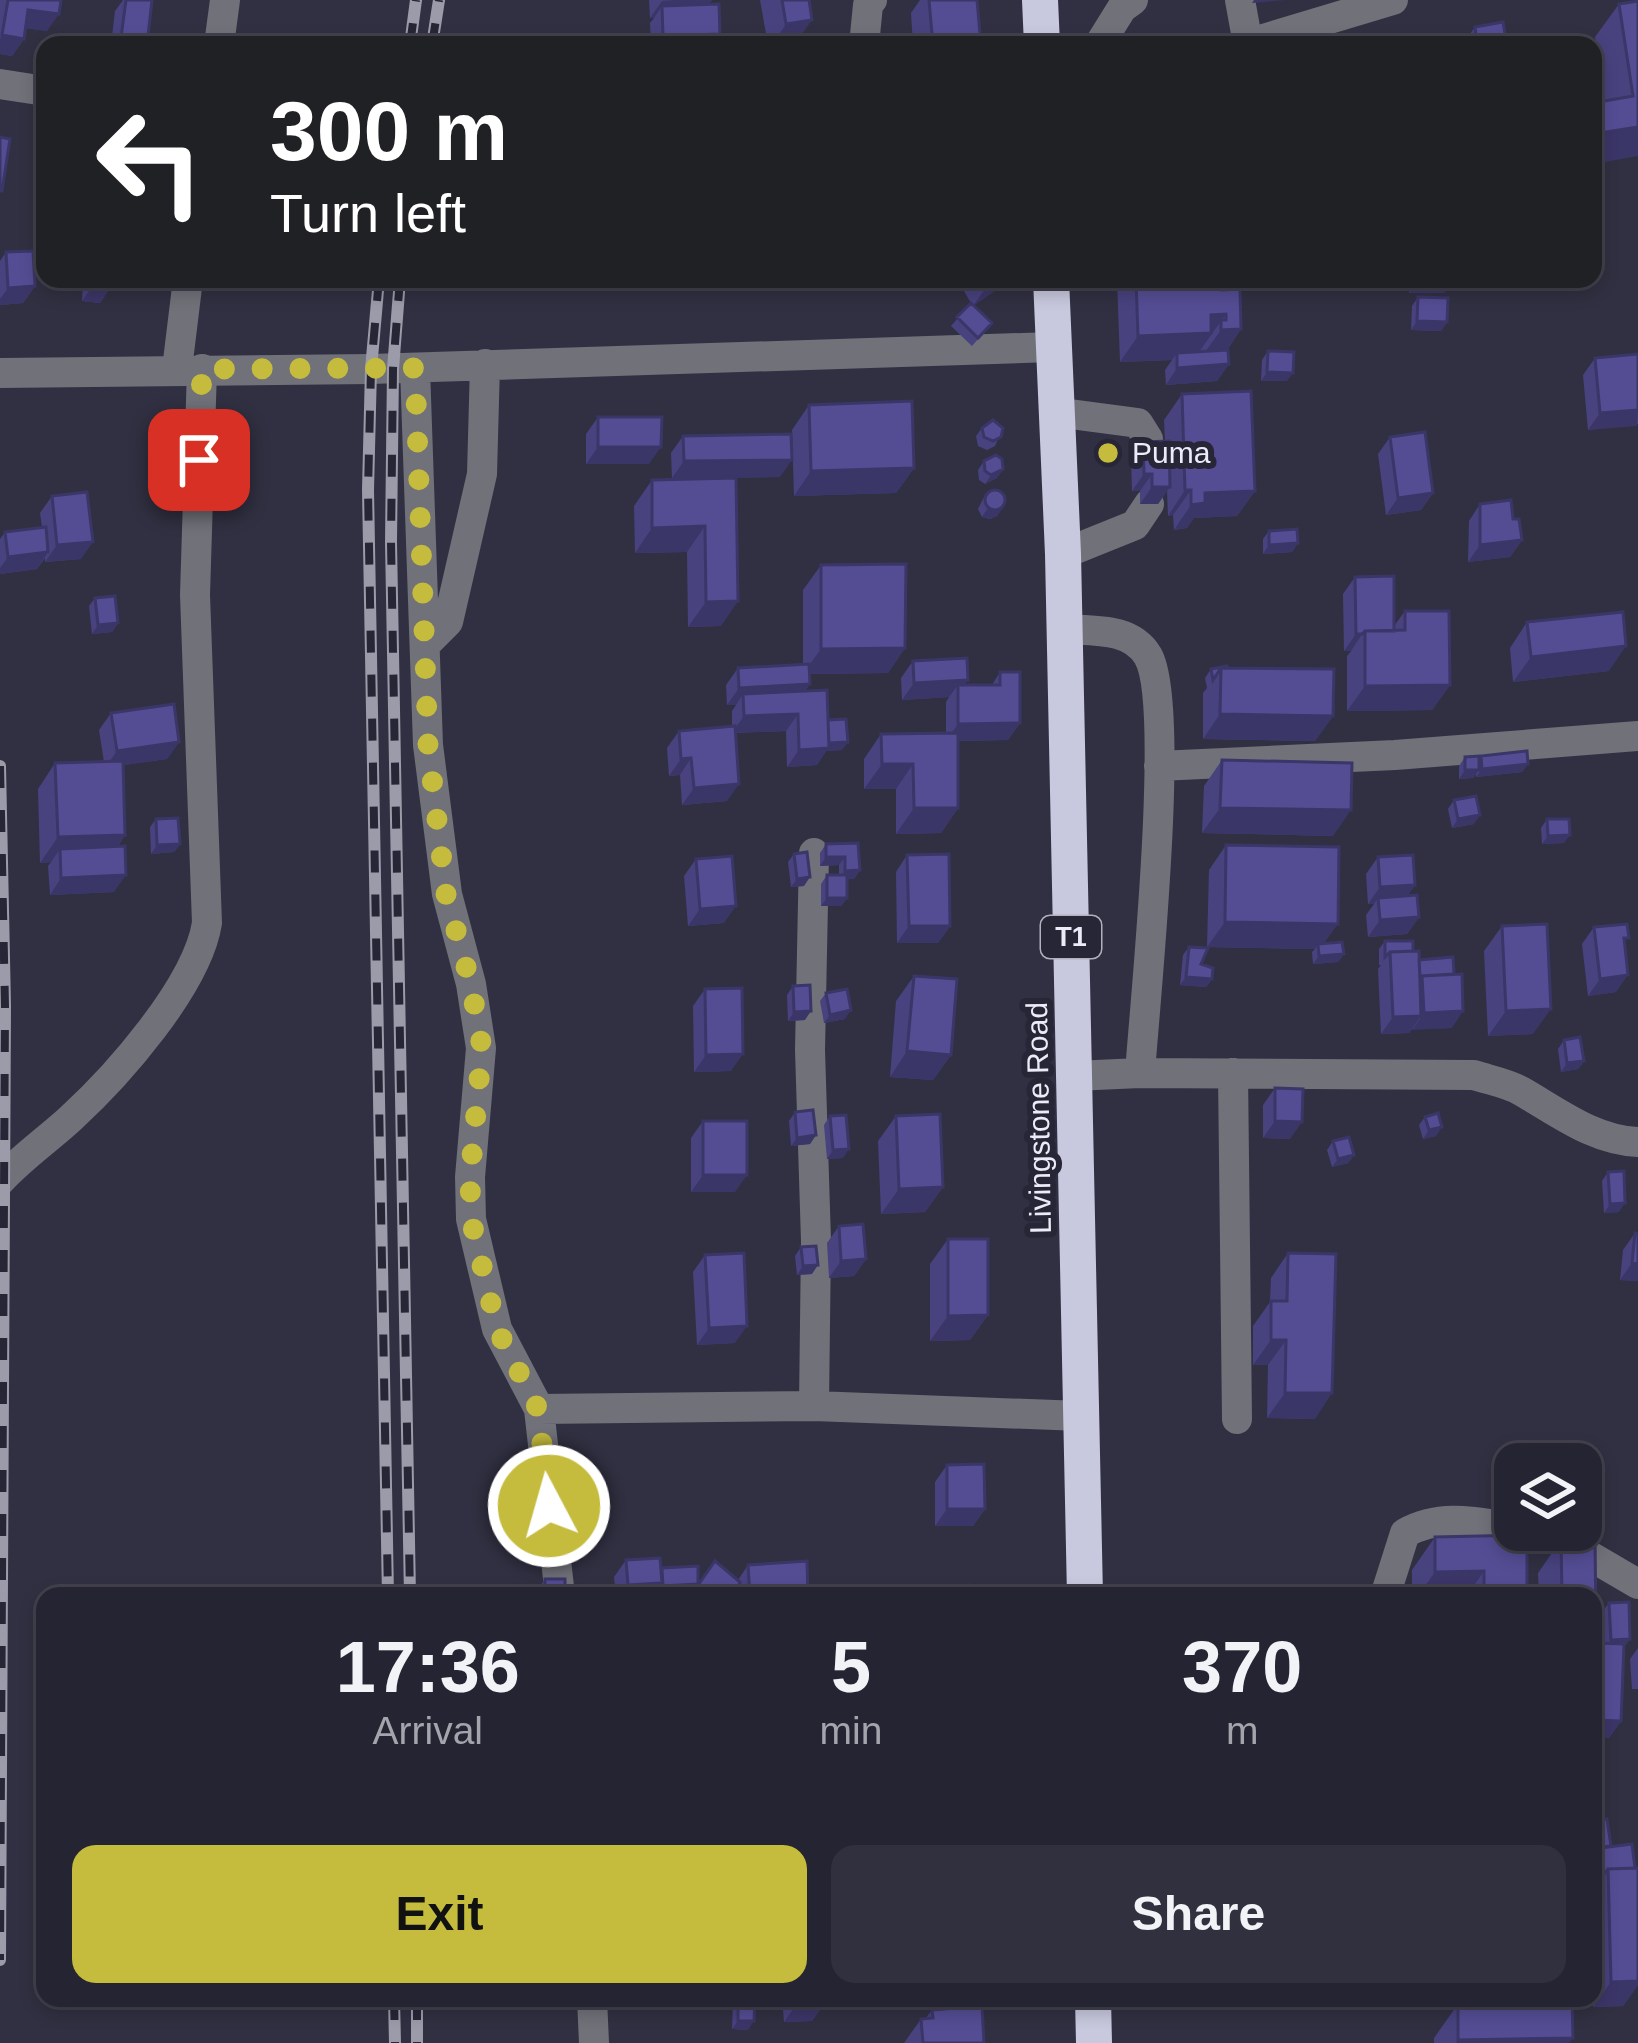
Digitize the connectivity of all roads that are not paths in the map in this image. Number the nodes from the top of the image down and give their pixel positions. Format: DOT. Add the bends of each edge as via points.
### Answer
graph roads {
  1 [pos="225,0"];
  2 [pos="872,0"];
  3 [pos="1040,0"];
  4 [pos="1133,0"];
  5 [pos="1240,0"];
  6 [pos="1393,0"];
  7 [pos="220,36"];
  8 [pos="865,36"];
  9 [pos="1042,36"];
  10 [pos="1105,36"];
  11 [pos="1244,36"];
  12 [pos="1272,36"];
  13 [pos="0,84"];
  14 [pos="36,90"];
  15 [pos="188,288"];
  16 [pos="1051,288"];
  17 [pos="1052,347"];
  18 [pos="485,364"];
  19 [pos="415,368"];
  20 [pos="189,369"];
  21 [pos="0,373"];
  22 [pos="1055,412"];
  23 [pos="1148,459"];
  24 [pos="1149,504"];
  25 [pos="1064,554"];
  26 [pos="1064,629"];
  27 [pos="426,644"];
  28 [pos="1638,736"];
  29 [pos="1159,766"];
  30 [pos="814,853"];
  31 [pos="1141,1073"];
  32 [pos="1233,1073"];
  33 [pos="1074,1076"];
  34 [pos="1638,1142"];
  35 [pos="0,1181"];
  36 [pos="814,1406"];
  37 [pos="538,1409"];
  38 [pos="1081,1417"];
  39 [pos="1237,1419"];
  40 [pos="1494,1525"];
  41 [pos="1582,1551"];
  42 [pos="1638,1584"];
  43 [pos="559,1587"];
  44 [pos="1085,1587"];
  45 [pos="1388,1587"];
  46 [pos="592,2007"];
  47 [pos="1093,2007"];
  48 [pos="594,2043"];
  49 [pos="1094,2043"];
  1 -- 7 [label="street"];
  2 -- 8 [label="street"];
  3 -- 9 [label="highway"];
  4 -- 10 [label="street"];
  5 -- 11 [label="street"];
  6 -- 12 [label="street"];
  13 -- 14 [label="street"];
  15 -- 20 [label="street"];
  16 -- 17 [label="highway, Livingstone Road / T1"];
  17 -- 18 [label="street"];
  17 -- 22 [label="highway, Livingstone Road / T1"];
  18 -- 19 [label="street"];
  18 -- 27 [label="street" via="482,474 448,622"];
  19 -- 20 [label="street"];
  19 -- 27 [label="street"];
  20 -- 21 [label="street"];
  20 -- 35 [label="street" via="203,947 177,996 132,1049"];
  22 -- 23 [label="street" via="1138,423"];
  22 -- 25 [label="highway, Livingstone Road / T1"];
  24 -- 25 [label="street" via="1135,525"];
  25 -- 26 [label="highway, Livingstone Road / T1"];
  26 -- 29 [label="street" via="1119,632 1148,655"];
  26 -- 33 [label="highway, Livingstone Road / T1"];
  27 -- 37 [label="street" via="428,745 446,894 482,1048 471,1219 497,1329"];
  28 -- 29 [label="street"];
  29 -- 31 [label="street"];
  30 -- 36 [label="street"];
  31 -- 32 [label="street"];
  31 -- 33 [label="street"];
  32 -- 34 [label="street" via="1474,1075 1518,1089 1578,1125"];
  32 -- 39 [label="street"];
  33 -- 38 [label="highway, Livingstone Road / T1"];
  36 -- 37 [label="street"];
  36 -- 38 [label="street"];
  37 -- 43 [label="street"];
  38 -- 44 [label="highway, Livingstone Road / T1"];
  40 -- 45 [label="street" via="1448,1519 1405,1533"];
  41 -- 42 [label="street"];
  46 -- 48 [label="street"];
  47 -- 49 [label="highway"];
}
